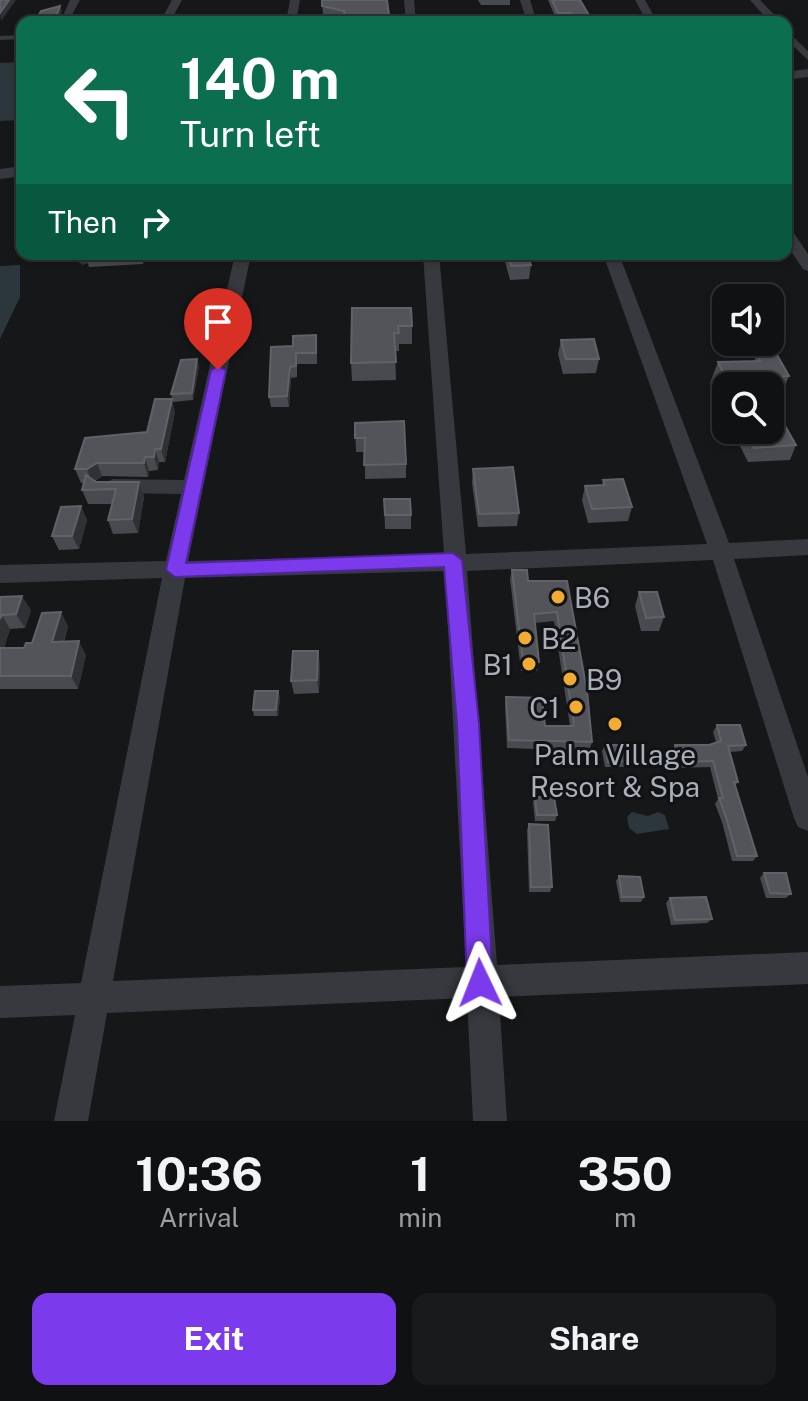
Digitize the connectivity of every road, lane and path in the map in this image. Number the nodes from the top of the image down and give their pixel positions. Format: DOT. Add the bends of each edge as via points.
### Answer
graph roads {
  1 [pos="755,0"];
  2 [pos="770,16"];
  3 [pos="16,27"];
  4 [pos="9,37"];
  5 [pos="16,37"];
  6 [pos="0,38"];
  7 [pos="792,40"];
  8 [pos="808,57"];
  9 [pos="792,241"];
  10 [pos="242,260"];
  11 [pos="431,260"];
  12 [pos="613,260"];
  13 [pos="808,266"];
  14 [pos="102,486"];
  15 [pos="193,487"];
  16 [pos="808,547"];
  17 [pos="721,552"];
  18 [pos="453,560"];
  19 [pos="175,570"];
  20 [pos="0,574"];
  21 [pos="808,818"];
  22 [pos="808,968"];
  23 [pos="480,983"];
  24 [pos="95,998"];
  25 [pos="0,1002"];
  26 [pos="71,1121"];
  27 [pos="490,1121"];
  1 -- 2 [label="street"];
  3 -- 4 [label="lane"];
  4 -- 5 [label="lane"];
  4 -- 6 [label="lane"];
  7 -- 8 [label="street"];
  9 -- 13 [label="street"];
  10 -- 15 [label="street"];
  11 -- 18 [label="street"];
  12 -- 17 [label="street"];
  14 -- 15 [label="street"];
  15 -- 19 [label="street"];
  16 -- 17 [label="street"];
  17 -- 18 [label="street"];
  17 -- 21 [label="street"];
  18 -- 19 [label="street"];
  18 -- 23 [label="street" via="468,724"];
  19 -- 20 [label="street"];
  19 -- 24 [label="street"];
  22 -- 23 [label="street"];
  23 -- 24 [label="street"];
  23 -- 27 [label="street"];
  24 -- 25 [label="street"];
  24 -- 26 [label="street"];
}
